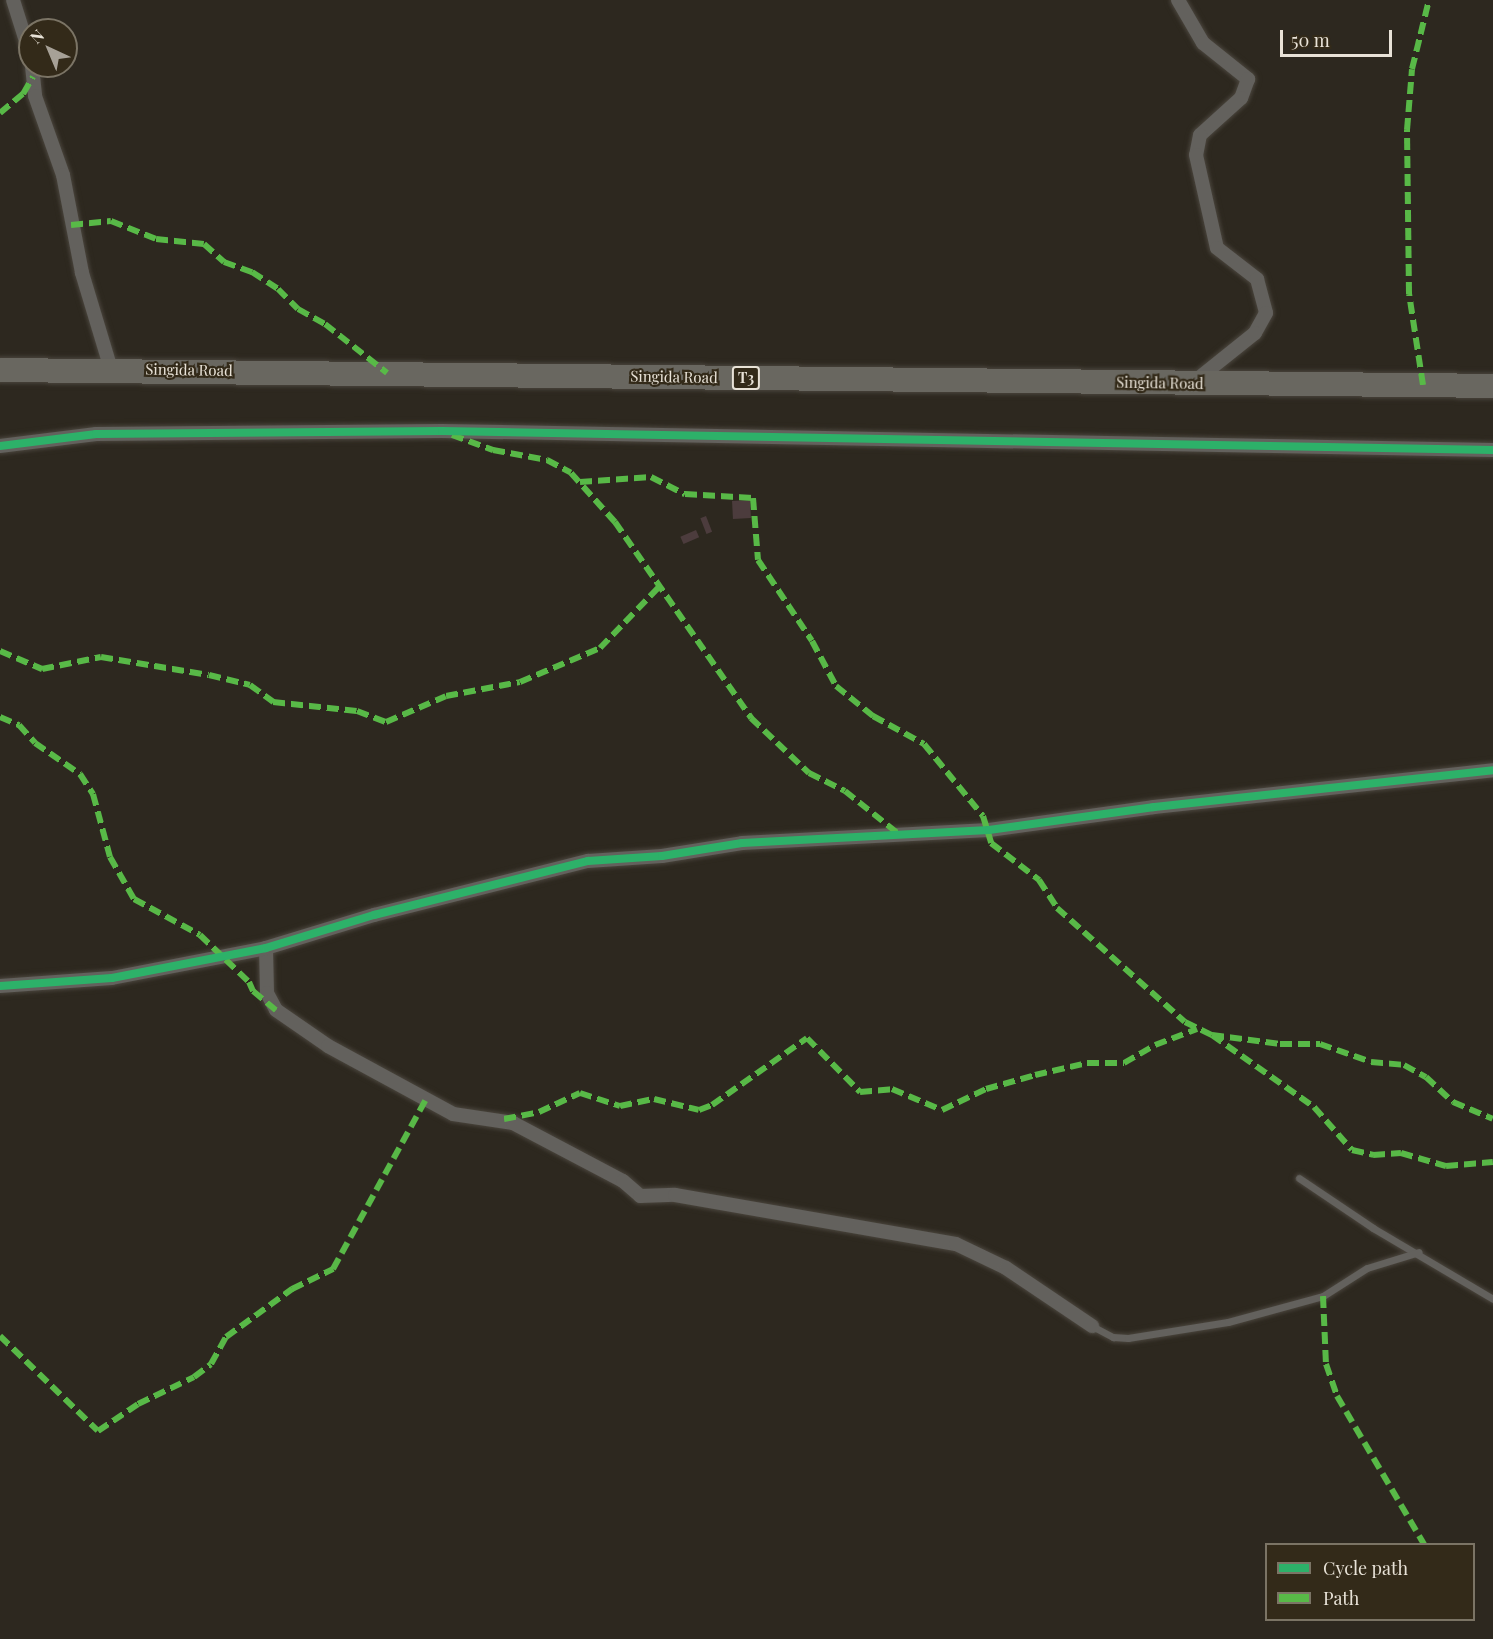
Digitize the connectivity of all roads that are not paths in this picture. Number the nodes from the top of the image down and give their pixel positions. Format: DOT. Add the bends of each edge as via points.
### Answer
graph roads {
  1 [pos="13,0"];
  2 [pos="1178,0"];
  3 [pos="19,18"];
  4 [pos="33,78"];
  5 [pos="111,369"];
  6 [pos="0,370"];
  7 [pos="1192,384"];
  8 [pos="1493,386"];
  9 [pos="0,446"];
  10 [pos="1493,450"];
  11 [pos="1493,770"];
  12 [pos="266,948"];
  13 [pos="0,986"];
  14 [pos="1299,1178"];
  15 [pos="1419,1252"];
  16 [pos="1493,1299"];
  17 [pos="1092,1326"];
  1 -- 3 [label="street"];
  2 -- 7 [label="street" via="1203,43 1248,79 1241,98 1200,135 1196,155 1217,248 1257,279 1266,313 1255,333"];
  4 -- 5 [label="street" via="35,96 63,175 82,273"];
  5 -- 6 [label="highway, Singida Road / T3"];
  5 -- 7 [label="highway, Singida Road / T3"];
  7 -- 8 [label="highway, Singida Road / T3"];
  9 -- 10 [label="street" via="96,434 442,431"];
  11 -- 12 [label="street" via="1154,807 989,830 742,843 662,856 588,861 374,915"];
  12 -- 13 [label="street" via="112,978"];
  12 -- 17 [label="street" via="267,993 276,1010 328,1046 434,1106 461,1117 496,1118 513,1123 619,1178 633,1192 646,1197 675,1195 956,1244 1006,1268"];
  14 -- 15 [label="lane" via="1373,1228"];
  15 -- 16 [label="lane"];
  15 -- 17 [label="lane" via="1367,1268 1323,1296 1228,1322 1128,1338 1113,1337"];
}
